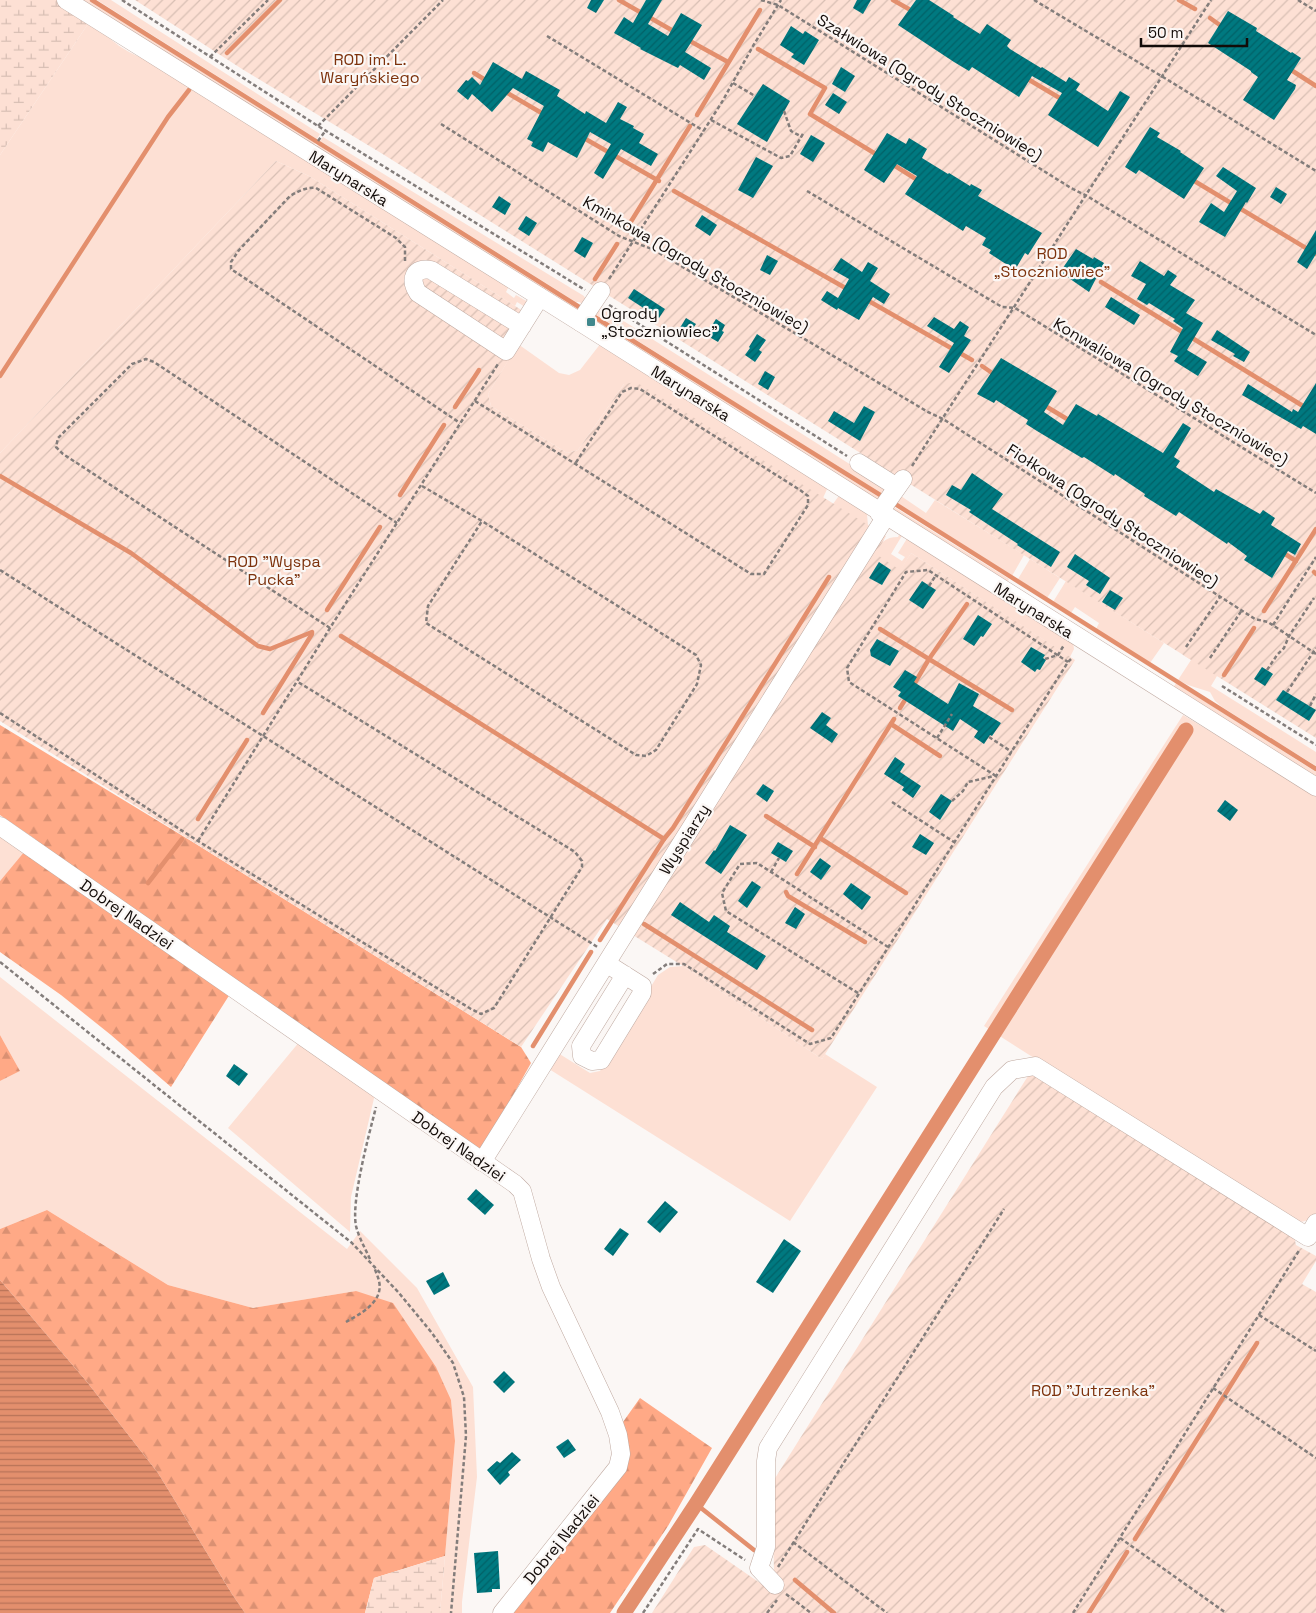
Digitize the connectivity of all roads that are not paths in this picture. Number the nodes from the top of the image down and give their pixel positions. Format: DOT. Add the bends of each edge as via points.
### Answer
graph roads {
  1 [pos="66,0"];
  2 [pos="540,297"];
  3 [pos="522,326"];
  4 [pos="859,463"];
  5 [pos="882,512"];
  6 [pos="1316,787"];
  7 [pos="0,826"];
  8 [pos="616,966"];
  9 [pos="482,1162"];
  10 [pos="1308,1236"];
  11 [pos="778,1582"];
  12 [pos="502,1613"];
  1 -- 2 [label="street, Marynarska"];
  2 -- 3 [label="street"];
  2 -- 5 [label="street, Marynarska" via="590,306"];
  3 -- 3 [label="street" via="431,270 417,271 413,278 418,293 506,351"];
  4 -- 5 [label="street, Wyspiarzy" via="898,486"];
  5 -- 6 [label="street, Marynarska"];
  5 -- 8 [label="street, Wyspiarzy"];
  7 -- 9 [label="street, Dobrej Nadziei"];
  8 -- 8 [label="street" via="582,1046 582,1056 592,1062 601,1060 642,993 643,984"];
  8 -- 9 [label="street, Wyspiarzy"];
  9 -- 12 [label="street, Dobrej Nadziei" via="522,1191 541,1259 610,1412 621,1454 618,1467"];
  10 -- 11 [label="street" via="1035,1066 1012,1070 994,1087 768,1448 766,1547 758,1568"];
}
